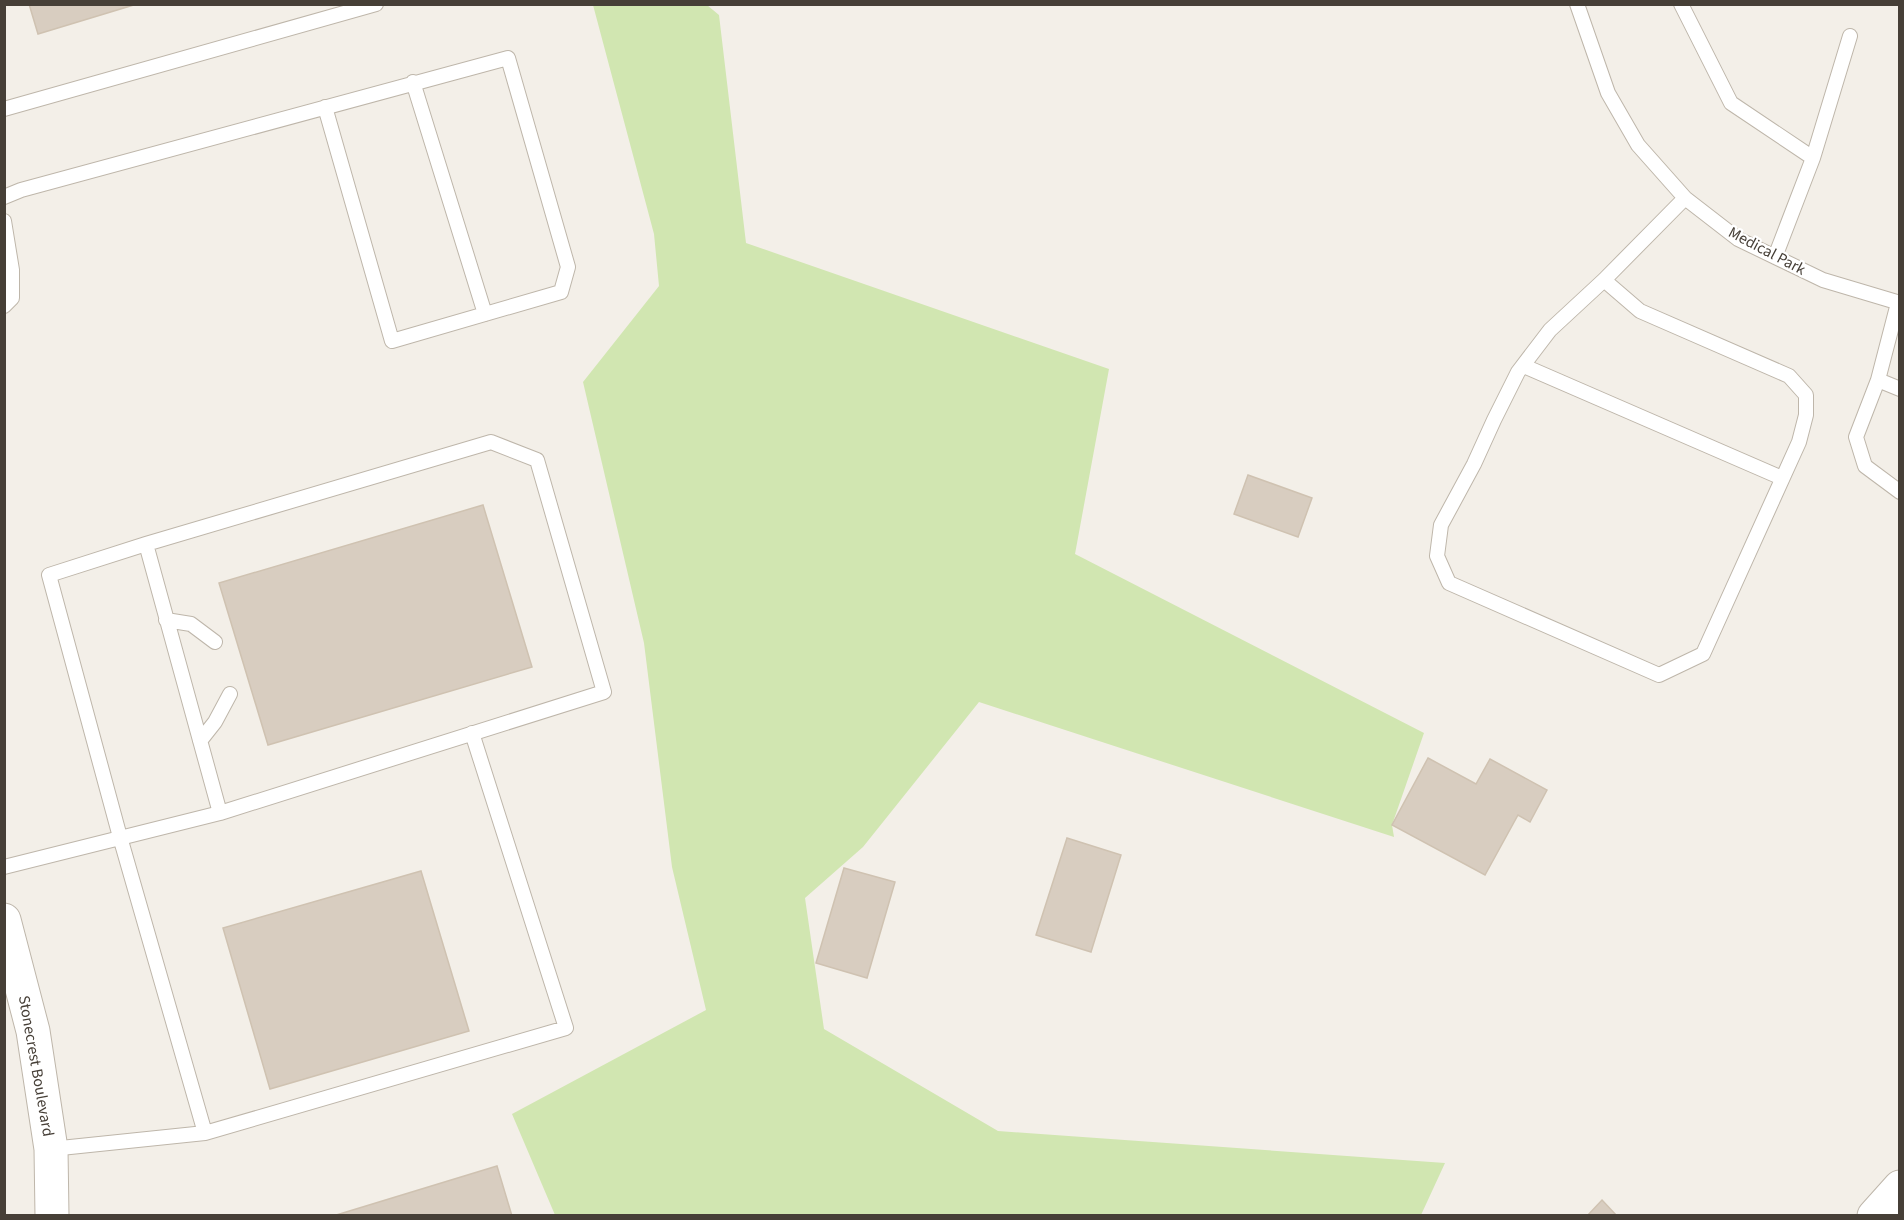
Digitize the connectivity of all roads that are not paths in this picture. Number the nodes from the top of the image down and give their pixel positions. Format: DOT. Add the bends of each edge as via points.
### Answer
graph roads {
  1 [pos="376,4"];
  2 [pos="1577,4"];
  3 [pos="1681,4"];
  4 [pos="1850,36"];
  5 [pos="413,82"];
  6 [pos="325,107"];
  7 [pos="4,109"];
  8 [pos="1813,158"];
  9 [pos="4,197"];
  10 [pos="1684,198"];
  11 [pos="4,221"];
  12 [pos="1775,257"];
  13 [pos="1604,280"];
  14 [pos="1899,303"];
  15 [pos="4,306"];
  16 [pos="485,314"];
  17 [pos="1524,366"];
  18 [pos="1878,380"];
  19 [pos="1899,389"];
  20 [pos="1782,478"];
  21 [pos="1899,492"];
  22 [pos="146,544"];
  23 [pos="166,620"];
  24 [pos="215,642"];
  25 [pos="230,694"];
  26 [pos="472,733"];
  27 [pos="200,741"];
  28 [pos="220,813"];
  29 [pos="120,837"];
  30 [pos="4,867"];
  31 [pos="4,920"];
  32 [pos="204,1133"];
  33 [pos="51,1149"];
  34 [pos="1899,1187"];
  35 [pos="52,1215"];
  36 [pos="1874,1215"];
  1 -- 7 [label="lane"];
  2 -- 10 [label="lane, Medical Park" via="1608,93 1638,145"];
  3 -- 8 [label="lane" via="1731,103"];
  4 -- 8 [label="lane"];
  5 -- 6 [label="lane"];
  5 -- 16 [label="lane"];
  5 -- 16 [label="lane" via="508,58 568,267 561,292"];
  6 -- 9 [label="lane"];
  6 -- 16 [label="lane" via="392,341"];
  8 -- 12 [label="lane"];
  10 -- 12 [label="lane, Medical Park" via="1738,239"];
  10 -- 13 [label="lane"];
  11 -- 15 [label="lane" via="12,298"];
  12 -- 14 [label="lane, Medical Park" via="1823,280"];
  13 -- 17 [label="lane" via="1550,330"];
  13 -- 20 [label="lane" via="1640,310 1789,376 1806,395 1806,416"];
  14 -- 18 [label="lane"];
  17 -- 20 [label="lane"];
  17 -- 20 [label="lane" via="1441,525 1437,556 1449,583 1659,675 1703,654"];
  18 -- 19 [label="lane"];
  18 -- 21 [label="lane" via="1856,437 1865,465"];
  22 -- 23 [label="lane"];
  22 -- 26 [label="lane" via="490,442 537,460 604,692"];
  22 -- 29 [label="lane" via="49,576"];
  23 -- 24 [label="lane" via="191,624"];
  23 -- 27 [label="lane"];
  25 -- 27 [label="lane"];
  26 -- 28 [label="lane"];
  26 -- 32 [label="lane" via="566,1028"];
  27 -- 28 [label="lane"];
  28 -- 29 [label="lane"];
  29 -- 30 [label="lane"];
  29 -- 32 [label="lane"];
  31 -- 33 [label="street, Stonecrest Boulevard" via="33,1031"];
  32 -- 33 [label="lane"];
  33 -- 35 [label="street, Stonecrest Boulevard"];
  34 -- 36 [label="street"];
}
